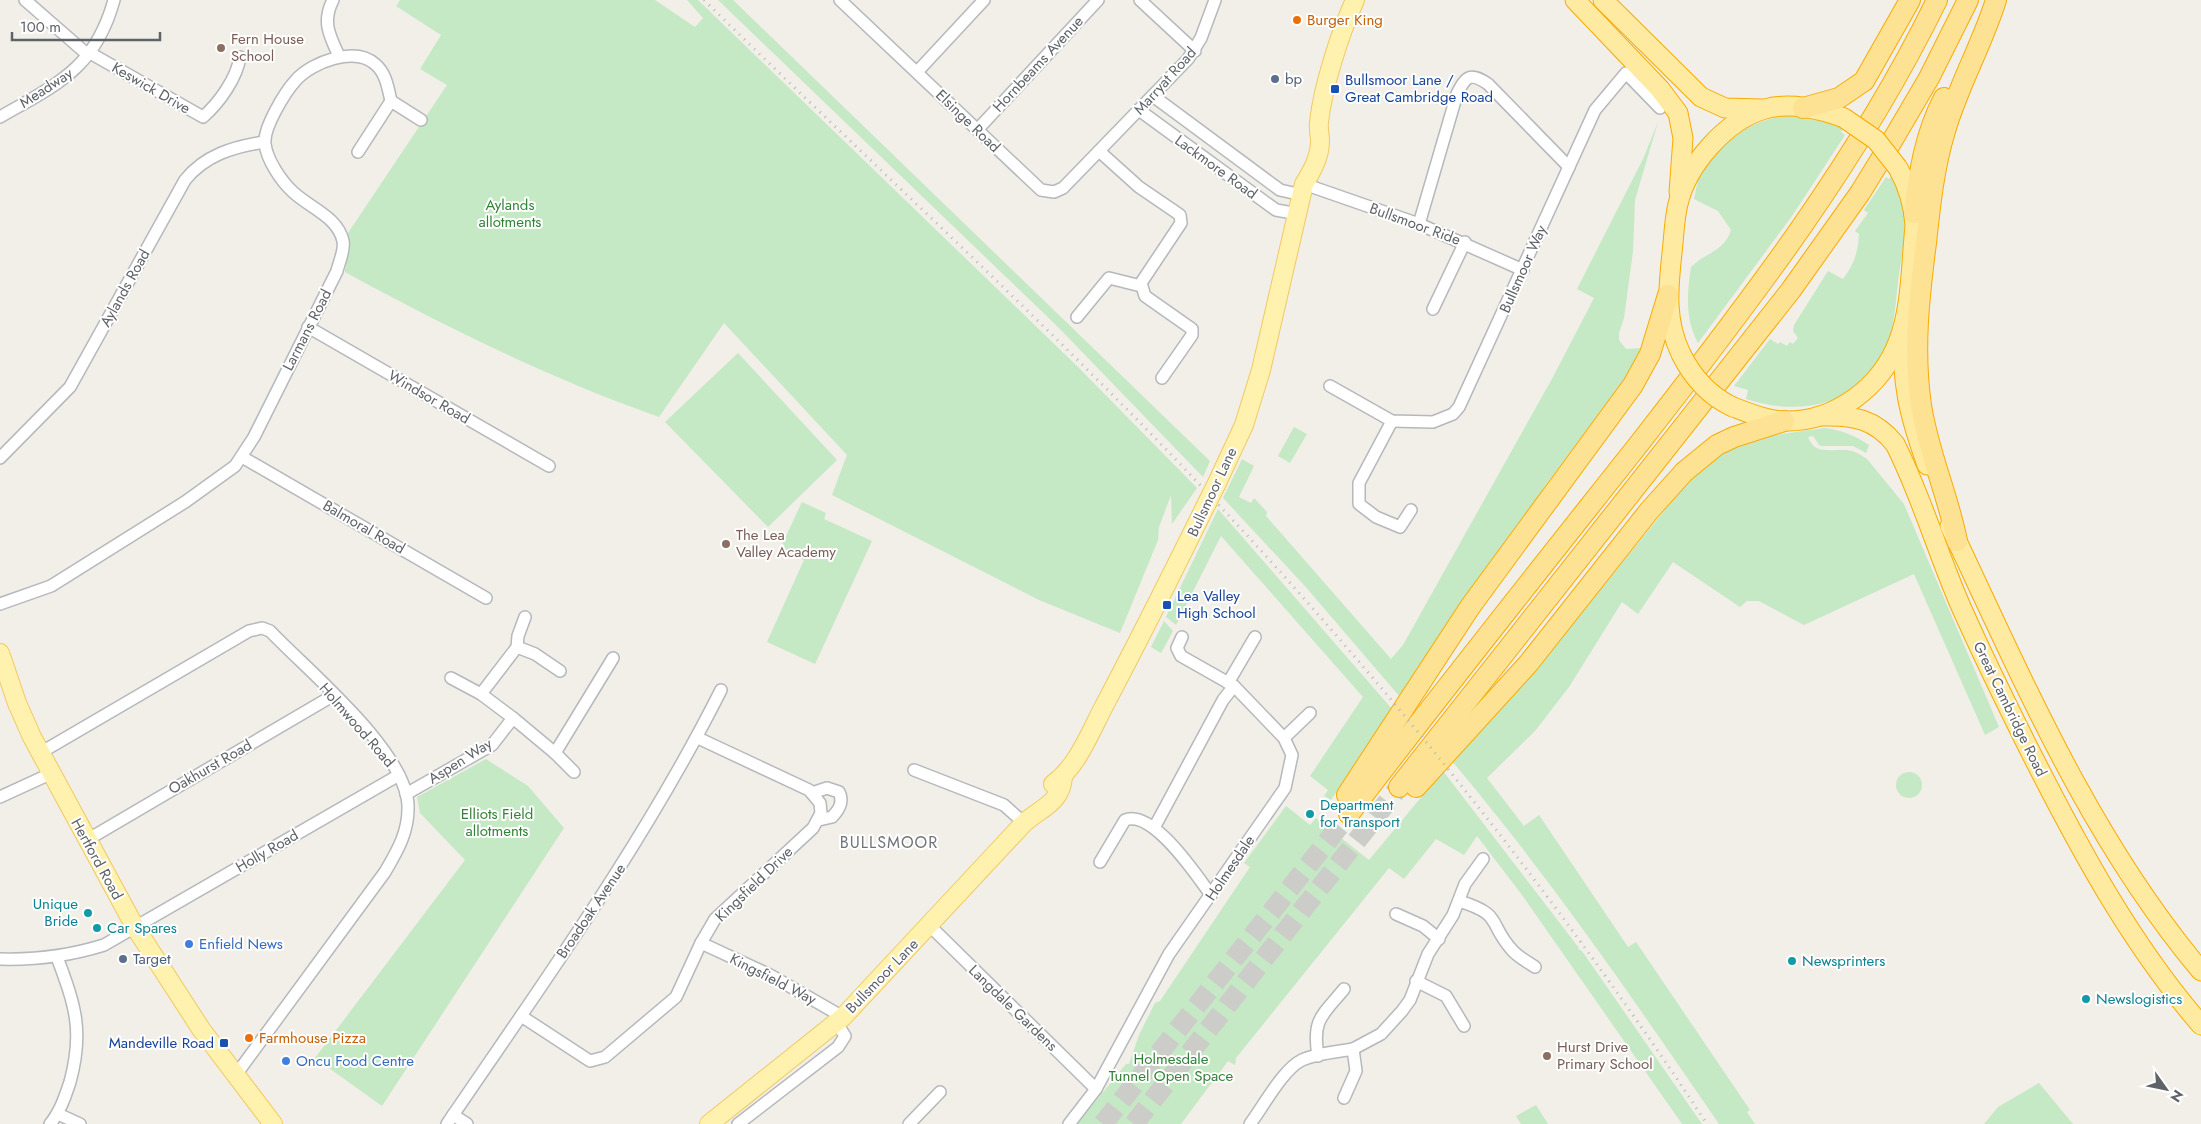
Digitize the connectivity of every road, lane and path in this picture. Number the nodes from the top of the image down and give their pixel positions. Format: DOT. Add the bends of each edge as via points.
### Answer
graph roads {
  1 [pos="25,0"];
  2 [pos="114,0"];
  3 [pos="333,0"];
  4 [pos="984,0"];
  5 [pos="1098,0"];
  6 [pos="1140,0"];
  7 [pos="1216,0"];
  8 [pos="1355,0"];
  9 [pos="1576,0"];
  10 [pos="1603,0"];
  11 [pos="1910,0"];
  12 [pos="1937,0"];
  13 [pos="1968,0"];
  14 [pos="1995,0"];
  15 [pos="842,1"];
  16 [pos="1195,51"];
  17 [pos="89,54"];
  18 [pos="339,56"];
  19 [pos="240,57"];
  20 [pos="917,72"];
  21 [pos="1153,96"];
  22 [pos="391,101"];
  23 [pos="1660,108"];
  24 [pos="1803,108"];
  25 [pos="1765,109"];
  26 [pos="1139,110"];
  27 [pos="0,116"];
  28 [pos="420,120"];
  29 [pos="978,129"];
  30 [pos="264,142"];
  31 [pos="1099,151"];
  32 [pos="358,152"];
  33 [pos="1569,166"];
  34 [pos="1303,190"];
  35 [pos="1678,203"];
  36 [pos="1914,213"];
  37 [pos="1298,214"];
  38 [pos="1419,224"];
  39 [pos="1465,242"];
  40 [pos="1523,270"];
  41 [pos="1141,286"];
  42 [pos="1668,295"];
  43 [pos="1433,309"];
  44 [pos="1077,317"];
  45 [pos="308,327"];
  46 [pos="1903,328"];
  47 [pos="1162,378"];
  48 [pos="1330,386"];
  49 [pos="1823,416"];
  50 [pos="1392,421"];
  51 [pos="1784,421"];
  52 [pos="242,457"];
  53 [pos="0,458"];
  54 [pos="549,466"];
  55 [pos="1411,510"];
  56 [pos="1957,541"];
  57 [pos="486,598"];
  58 [pos="0,604"];
  59 [pos="526,617"];
  60 [pos="1182,637"];
  61 [pos="1255,637"];
  62 [pos="517,647"];
  63 [pos="0,654"];
  64 [pos="613,658"];
  65 [pos="560,670"];
  66 [pos="451,678"];
  67 [pos="1231,684"];
  68 [pos="722,690"];
  69 [pos="481,694"];
  70 [pos="334,695"];
  71 [pos="1310,713"];
  72 [pos="513,718"];
  73 [pos="698,738"];
  74 [pos="1284,738"];
  75 [pos="40,753"];
  76 [pos="555,753"];
  77 [pos="914,770"];
  78 [pos="574,772"];
  79 [pos="50,774"];
  80 [pos="400,775"];
  81 [pos="812,793"];
  82 [pos="406,794"];
  83 [pos="0,797"];
  84 [pos="819,820"];
  85 [pos="1024,823"];
  86 [pos="1154,828"];
  87 [pos="87,840"];
  88 [pos="1483,859"];
  89 [pos="1100,862"];
  90 [pos="1211,896"];
  91 [pos="1459,901"];
  92 [pos="1396,914"];
  93 [pos="930,926"];
  94 [pos="135,927"];
  95 [pos="1439,938"];
  96 [pos="701,943"];
  97 [pos="57,957"];
  98 [pos="0,959"];
  99 [pos="1535,967"];
  100 [pos="2201,970"];
  101 [pos="1416,981"];
  102 [pos="1344,989"];
  103 [pos="521,1016"];
  104 [pos="839,1019"];
  105 [pos="2201,1025"];
  106 [pos="1464,1026"];
  107 [pos="1353,1049"];
  108 [pos="1318,1056"];
  109 [pos="235,1076"];
  110 [pos="1096,1089"];
  111 [pos="940,1092"];
  112 [pos="1344,1098"];
  113 [pos="58,1114"];
  114 [pos="450,1119"];
  115 [pos="714,1122"];
  116 [pos="50,1124"];
  117 [pos="80,1124"];
  118 [pos="273,1124"];
  119 [pos="467,1124"];
  120 [pos="738,1124"];
  121 [pos="909,1124"];
  122 [pos="1069,1124"];
  123 [pos="1250,1124"];
  1 -- 17 [label="street, Keswick Drive"];
  2 -- 17 [label="street, Meadway" via="101,36"];
  3 -- 18 [label="street" via="326,14 331,40"];
  4 -- 20 [label="street"];
  5 -- 29 [label="street, Hornbeams Avenue"];
  6 -- 16 [label="street"];
  7 -- 16 [label="street, Marryat Road"];
  8 -- 34 [label="main road, Bullsmoor Lane" via="1339,43 1318,123 1314,168"];
  9 -- 35 [label="highway" via="1669,98 1678,113 1683,138"];
  10 -- 25 [label="highway" via="1701,97 1725,108"];
  11 -- 24 [label="highway" via="1864,81 1839,98"];
  12 -- 42 [label="highway" via="1855,150 1771,273 1344,810 1465,615 1633,385 1650,354"];
  13 -- 51 [label="highway" via="1892,142 1791,290 1404,791 1528,664 1684,472 1717,445"];
  14 -- 36 [label="highway" via="1931,125 1921,163"];
  14 -- 56 [label="highway" via="1985,35 1950,114 1940,146 1917,320 1916,354 1921,406"];
  15 -- 20 [label="street, Elsinge Road"];
  16 -- 21 [label="street, Marryat Road"];
  17 -- 19 [label="street, Keswick Drive" via="203,117 238,68"];
  17 -- 27 [label="street, Meadway" via="59,83"];
  18 -- 22 [label="street" via="357,56 375,63 387,81"];
  18 -- 30 [label="street" via="296,79 274,113"];
  20 -- 29 [label="street, Elsinge Road"];
  21 -- 26 [label="street, Marryat Road"];
  21 -- 34 [label="street, Lackmore Road" via="1280,190"];
  22 -- 28 [label="street"];
  22 -- 32 [label="street"];
  23 -- 33 [label="street, Bullsmoor Way" via="1626,73 1596,110"];
  24 -- 25 [label="highway"];
  24 -- 36 [label="highway, bridge" via="1844,118 1876,140 1898,168"];
  25 -- 35 [label="highway" via="1726,131 1705,151"];
  26 -- 31 [label="street, Marryat Road"];
  26 -- 37 [label="street, Lackmore Road" via="1276,210"];
  29 -- 31 [label="street, Elsinge Road" via="1041,190 1054,192 1064,188"];
  30 -- 45 [label="street, Larmans Road" via="292,192 339,228 344,243 337,271"];
  30 -- 53 [label="street, Aylands Road" via="230,148 194,169 70,387"];
  31 -- 41 [label="street" via="1139,187 1180,215 1181,224"];
  33 -- 38 [label="street" via="1488,84 1470,77 1463,81 1457,94"];
  33 -- 40 [label="street, Bullsmoor Way"];
  34 -- 37 [label="main road, Bullsmoor Lane"];
  34 -- 38 [label="street, Bullsmoor Ride"];
  35 -- 42 [label="highway"];
  36 -- 46 [label="highway"];
  37 -- 85 [label="main road, Bullsmoor Lane, bridge" via="1244,425 1114,687 1063,777 1048,790 1038,810"];
  38 -- 39 [label="street, Bullsmoor Ride"];
  39 -- 40 [label="street, Bullsmoor Ride"];
  39 -- 43 [label="street"];
  40 -- 50 [label="street, Bullsmoor Way" via="1459,407 1452,414 1433,422"];
  41 -- 44 [label="street" via="1110,278"];
  41 -- 47 [label="street" via="1145,296 1192,329 1192,335"];
  42 -- 51 [label="highway, bridge" via="1671,328 1689,370 1702,385 1733,407"];
  45 -- 52 [label="street, Larmans Road"];
  45 -- 54 [label="street, Windsor Road"];
  46 -- 49 [label="highway" via="1890,360 1874,382 1851,401"];
  46 -- 56 [label="highway, Great Cambridge Road" via="1904,381 1910,415"];
  48 -- 50 [label="street, Bullsmoor Way"];
  49 -- 51 [label="highway"];
  49 -- 105 [label="highway, Great Cambridge Road" via="1865,420 1879,428 1894,444 1969,626 2056,802 2130,930"];
  50 -- 55 [label="street" via="1359,483 1359,504 1376,517 1400,527"];
  52 -- 57 [label="street, Balmoral Road"];
  52 -- 58 [label="street, Larmans Road" via="235,466 185,502 51,586"];
  56 -- 100 [label="highway, Great Cambridge Road" via="2045,728 2079,792 2157,912"];
  59 -- 62 [label="street"];
  60 -- 67 [label="street, Holmesdale" via="1178,648 1180,656"];
  61 -- 67 [label="street"];
  62 -- 65 [label="street"];
  62 -- 69 [label="street"];
  63 -- 75 [label="main road, Hertford Road" via="17,704"];
  64 -- 76 [label="street"];
  66 -- 69 [label="street"];
  67 -- 74 [label="street, Holmesdale"];
  67 -- 86 [label="street"];
  68 -- 73 [label="street, Broadoak Avenue"];
  69 -- 72 [label="street"];
  70 -- 75 [label="street, Holmwood Road" via="270,631 262,628 249,631"];
  70 -- 80 [label="street, Holmwood Road" via="387,754"];
  70 -- 87 [label="street, Oakhurst Road"];
  71 -- 74 [label="street"];
  72 -- 76 [label="street"];
  72 -- 82 [label="street, Aspen Way" via="492,746"];
  73 -- 81 [label="street"];
  73 -- 103 [label="street, Broadoak Avenue" via="615,876"];
  74 -- 90 [label="street, Holmesdale" via="1292,755 1285,788"];
  75 -- 79 [label="main road, Hertford Road"];
  76 -- 78 [label="street"];
  77 -- 85 [label="street" via="1004,805"];
  79 -- 83 [label="street"];
  79 -- 87 [label="main road, Hertford Road"];
  80 -- 82 [label="street, Holmwood Road"];
  80 -- 94 [label="street, Holly Road"];
  81 -- 84 [label="street" via="820,803"];
  81 -- 84 [label="street, Kingsfield Drive" via="827,788 839,792 842,797 832,818"];
  82 -- 109 [label="street, Holmwood Road" via="407,824 402,843 385,872"];
  84 -- 96 [label="street, Kingsfield Drive" via="716,919"];
  85 -- 93 [label="main road, Bullsmoor Lane"];
  86 -- 89 [label="street" via="1135,818 1125,820"];
  86 -- 90 [label="street" via="1188,862"];
  87 -- 94 [label="main road, Hertford Road"];
  88 -- 91 [label="street" via="1469,877"];
  90 -- 110 [label="street, Holmesdale" via="1169,954"];
  91 -- 95 [label="street"];
  91 -- 99 [label="street" via="1489,913 1512,950"];
  92 -- 95 [label="street" via="1423,926"];
  93 -- 104 [label="main road, Bullsmoor Lane"];
  93 -- 110 [label="street, Langdale Gardens"];
  94 -- 97 [label="street" via="104,945"];
  94 -- 109 [label="main road, Hertford Road"];
  95 -- 101 [label="street"];
  96 -- 103 [label="street, Kingsfield Drive" via="676,997 598,1060 590,1061"];
  96 -- 104 [label="street, Kingsfield Way" via="770,975"];
  97 -- 98 [label="street"];
  97 -- 113 [label="street" via="75,1010 78,1036 74,1066"];
  101 -- 106 [label="street" via="1446,996"];
  101 -- 107 [label="street" via="1410,1000 1396,1020 1374,1039"];
  102 -- 108 [label="street" via="1316,1029"];
  103 -- 114 [label="street, Broadoak Avenue"];
  104 -- 115 [label="main road, Bullsmoor Lane"];
  104 -- 120 [label="street" via="845,1036 838,1046"];
  107 -- 108 [label="street"];
  107 -- 112 [label="street" via="1356,1071"];
  108 -- 123 [label="street" via="1299,1062"];
  109 -- 118 [label="main road, Hertford Road"];
  110 -- 122 [label="street, Holmesdale"];
  111 -- 121 [label="street"];
  113 -- 116 [label="street"];
  113 -- 117 [label="street"];
  114 -- 119 [label="street"];
}
